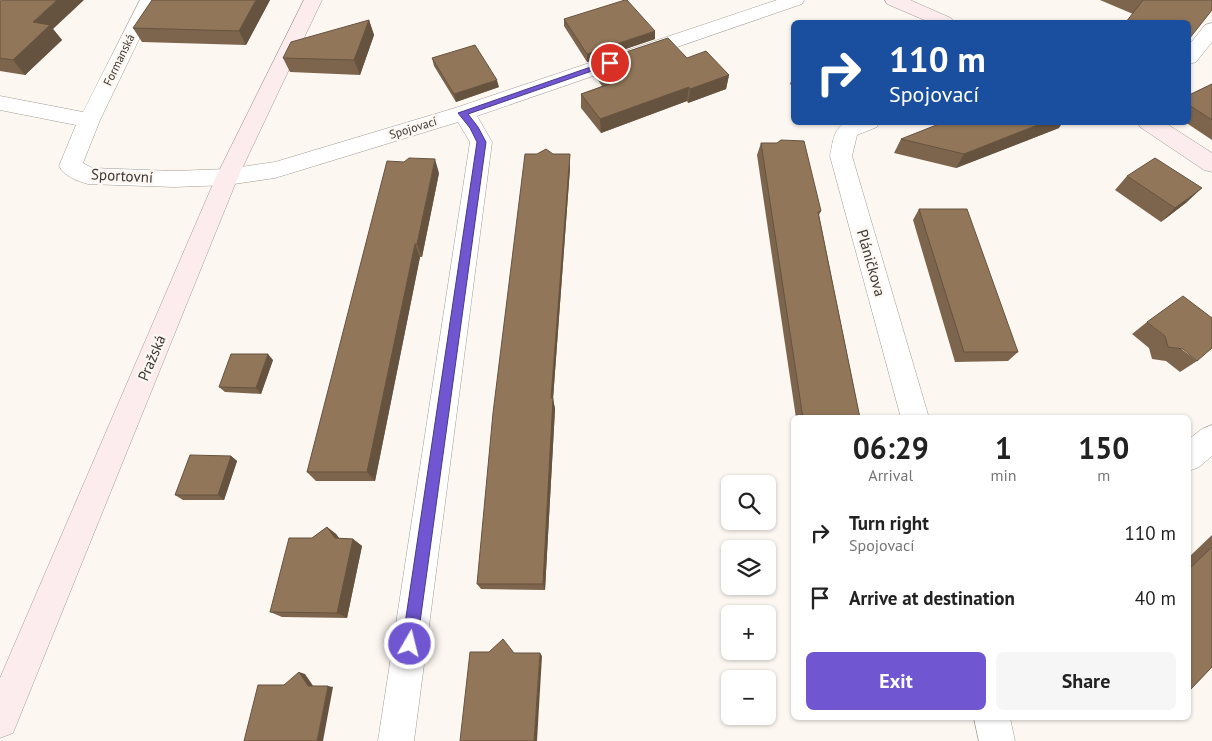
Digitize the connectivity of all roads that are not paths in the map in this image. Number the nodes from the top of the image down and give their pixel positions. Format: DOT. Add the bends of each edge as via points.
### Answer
graph roads {
  1 [pos="149,0"];
  2 [pos="313,0"];
  3 [pos="795,0"];
  4 [pos="894,0"];
  5 [pos="939,20"];
  6 [pos="1212,29"];
  7 [pos="1191,55"];
  8 [pos="0,103"];
  9 [pos="463,113"];
  10 [pos="89,120"];
  11 [pos="862,125"];
  12 [pos="1153,125"];
  13 [pos="1212,164"];
  14 [pos="228,178"];
  15 [pos="914,415"];
  16 [pos="1212,438"];
  17 [pos="1191,455"];
  18 [pos="0,720"];
  19 [pos="992,720"];
  20 [pos="396,741"];
  21 [pos="997,741"];
  1 -- 10 [label="street, Formanská"];
  2 -- 14 [label="main road, Pražská"];
  3 -- 9 [label="street, Spojovací"];
  4 -- 5 [label="main road"];
  6 -- 7 [label="street"];
  8 -- 10 [label="street"];
  9 -- 14 [label="street, Spojovací" via="275,170"];
  9 -- 20 [label="street" via="481,142"];
  10 -- 14 [label="street, Sportovní" via="70,166 88,176"];
  11 -- 15 [label="street, Pláničkova" via="847,131 841,156"];
  12 -- 13 [label="main road"];
  14 -- 18 [label="main road, Pražská"];
  16 -- 17 [label="street"];
  19 -- 21 [label="street"];
}
